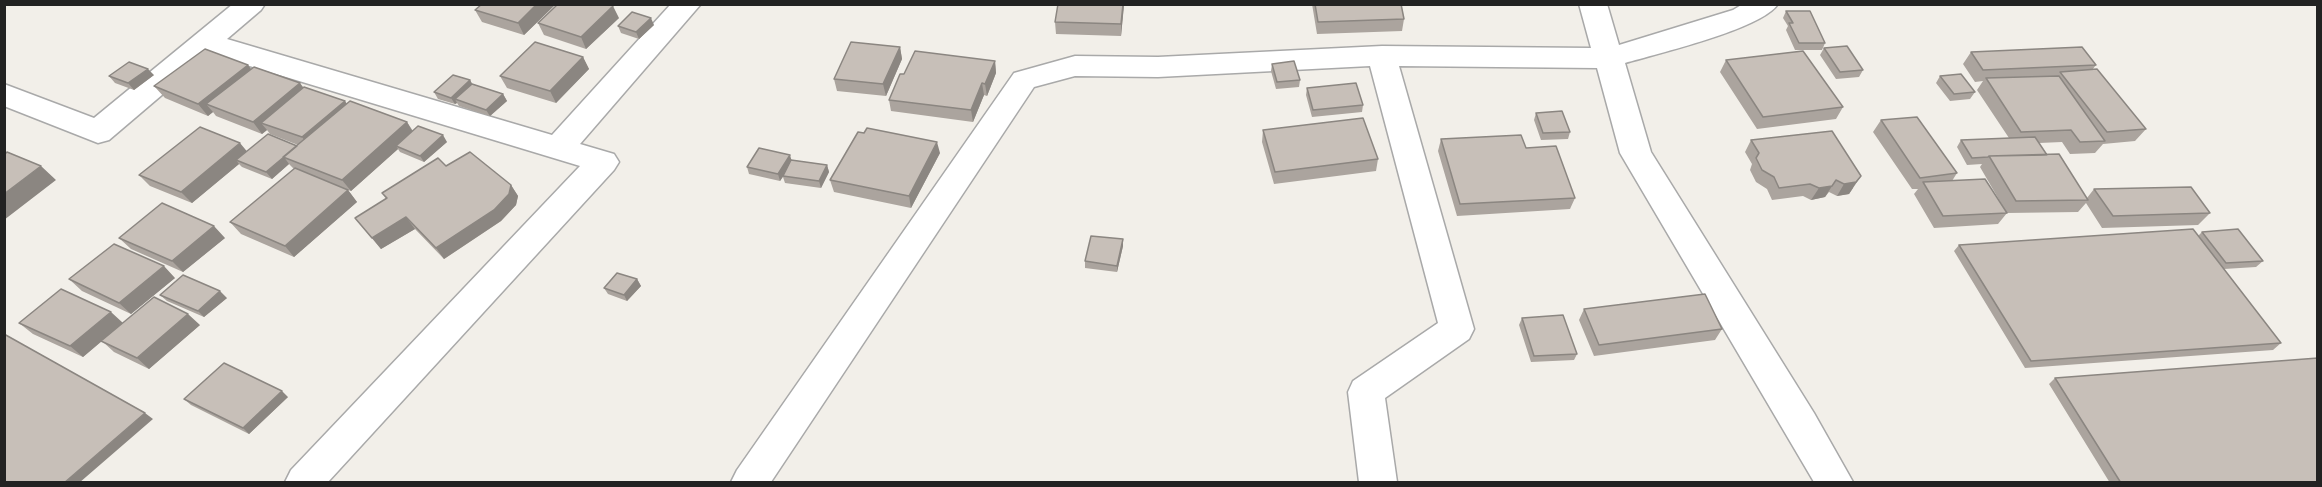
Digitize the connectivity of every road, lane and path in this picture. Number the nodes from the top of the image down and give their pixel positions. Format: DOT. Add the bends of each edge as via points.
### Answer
graph roads {
  1 [pos="252,4"];
  2 [pos="687,4"];
  3 [pos="1593,4"];
  4 [pos="1764,4"];
  5 [pos="208,43"];
  6 [pos="1382,56"];
  7 [pos="1610,58"];
  8 [pos="4,94"];
  9 [pos="558,149"];
  10 [pos="304,483"];
  11 [pos="750,483"];
  12 [pos="1378,483"];
  13 [pos="1834,483"];
  1 -- 5 [label="street"];
  2 -- 9 [label="street"];
  3 -- 7 [label="street"];
  4 -- 7 [label="street" via="1743,17"];
  5 -- 8 [label="street" via="98,132"];
  5 -- 9 [label="street"];
  6 -- 7 [label="street"];
  6 -- 11 [label="street" via="1158,67 1075,66 1024,80"];
  6 -- 12 [label="street" via="1457,329 1366,392"];
  7 -- 13 [label="street" via="1636,153"];
  9 -- 10 [label="street" via="603,162"];
}
